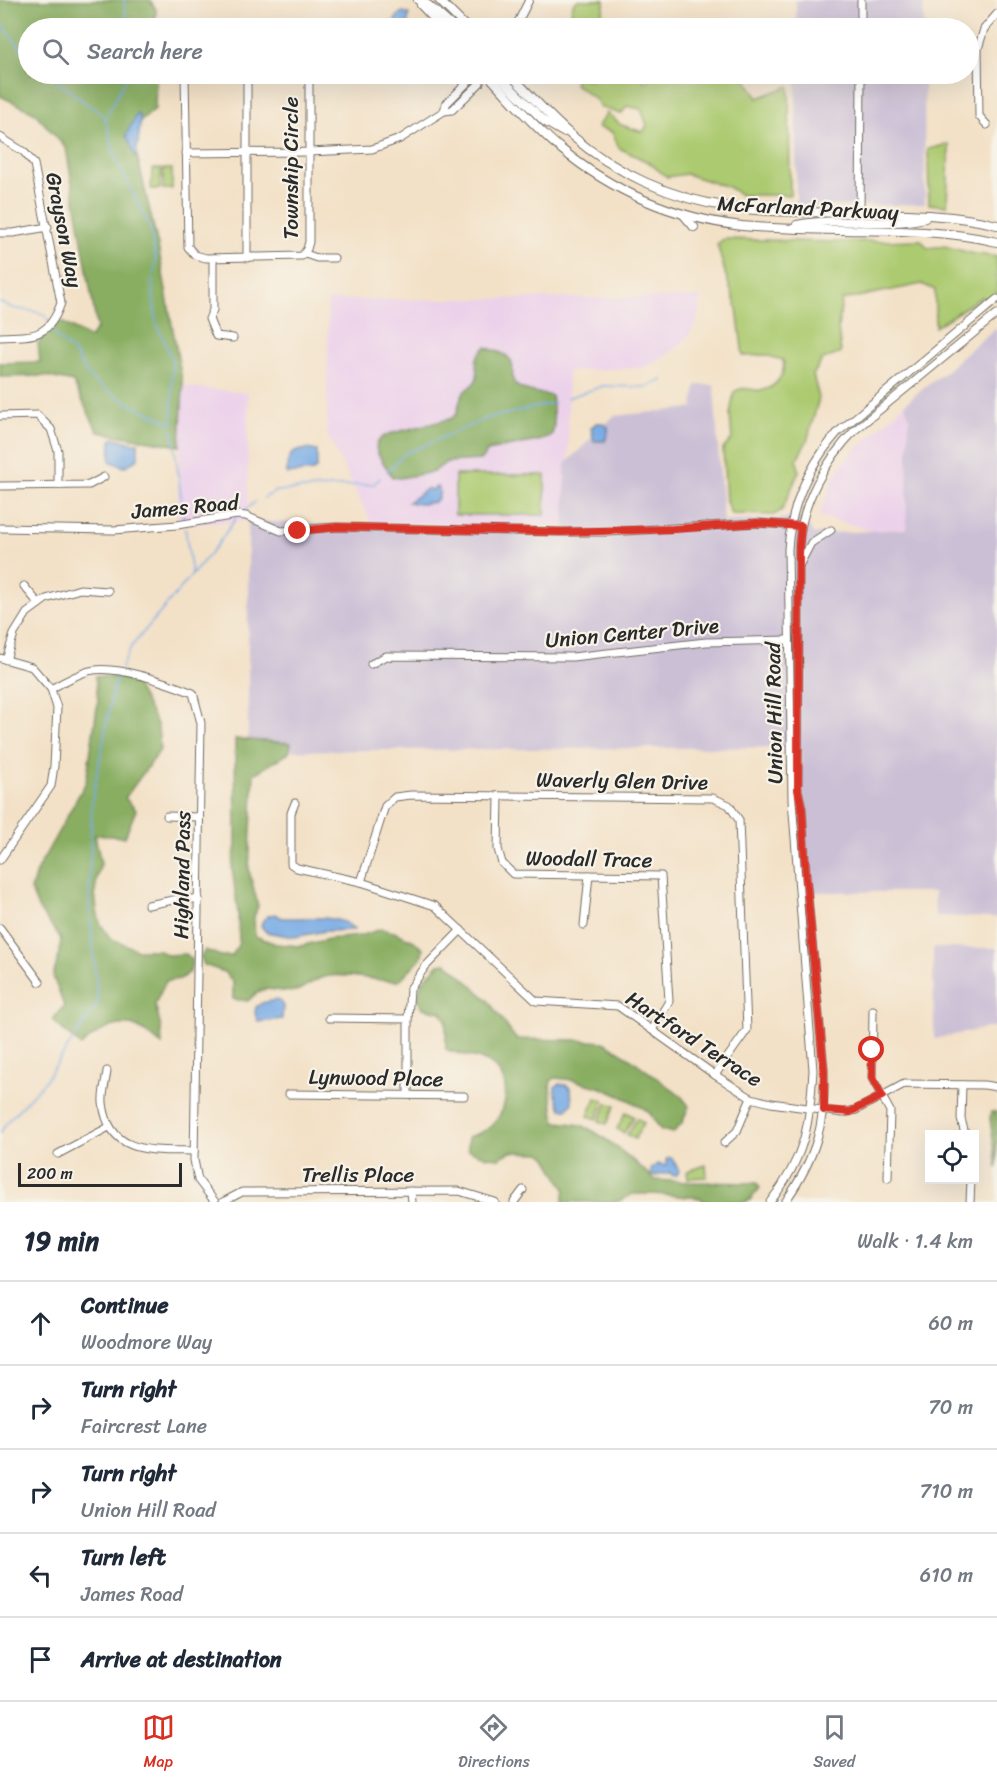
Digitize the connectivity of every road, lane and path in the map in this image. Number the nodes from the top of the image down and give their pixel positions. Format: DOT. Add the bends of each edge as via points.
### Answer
graph roads {
  1 [pos="417,0"];
  2 [pos="439,0"];
  3 [pos="528,0"];
  4 [pos="861,0"];
  5 [pos="997,14"];
  6 [pos="434,18"];
  7 [pos="443,18"];
  8 [pos="457,18"];
  9 [pos="519,18"];
  10 [pos="861,18"];
  11 [pos="979,46"];
  12 [pos="185,84"];
  13 [pos="247,84"];
  14 [pos="309,84"];
  15 [pos="469,84"];
  16 [pos="489,84"];
  17 [pos="507,84"];
  18 [pos="520,84"];
  19 [pos="861,84"];
  20 [pos="979,84"];
  21 [pos="987,125"];
  22 [pos="572,136"];
  23 [pos="0,137"];
  24 [pos="309,152"];
  25 [pos="186,153"];
  26 [pos="247,153"];
  27 [pos="682,214"];
  28 [pos="860,221"];
  29 [pos="997,225"];
  30 [pos="48,227"];
  31 [pos="694,227"];
  32 [pos="0,233"];
  33 [pos="997,242"];
  34 [pos="305,254"];
  35 [pos="213,258"];
  36 [pos="247,258"];
  37 [pos="334,258"];
  38 [pos="997,298"];
  39 [pos="997,314"];
  40 [pos="0,337"];
  41 [pos="233,338"];
  42 [pos="0,416"];
  43 [pos="104,477"];
  44 [pos="58,485"];
  45 [pos="0,486"];
  46 [pos="790,525"];
  47 [pos="801,526"];
  48 [pos="0,528"];
  49 [pos="831,530"];
  50 [pos="799,566"];
  51 [pos="24,586"];
  52 [pos="108,591"];
  53 [pos="39,604"];
  54 [pos="789,640"];
  55 [pos="3,659"];
  56 [pos="371,664"];
  57 [pos="51,689"];
  58 [pos="499,796"];
  59 [pos="295,803"];
  60 [pos="167,816"];
  61 [pos="199,817"];
  62 [pos="0,860"];
  63 [pos="588,875"];
  64 [pos="361,882"];
  65 [pos="199,899"];
  66 [pos="148,905"];
  67 [pos="584,925"];
  68 [pos="0,928"];
  69 [pos="461,930"];
  70 [pos="40,982"];
  71 [pos="873,1010"];
  72 [pos="329,1018"];
  73 [pos="408,1019"];
  74 [pos="652,1030"];
  75 [pos="107,1071"];
  76 [pos="715,1075"];
  77 [pos="962,1085"];
  78 [pos="997,1087"];
  79 [pos="289,1094"];
  80 [pos="408,1095"];
  81 [pos="464,1096"];
  82 [pos="882,1096"];
  83 [pos="751,1098"];
  84 [pos="811,1109"];
  85 [pos="824,1110"];
  86 [pos="109,1127"];
  87 [pos="964,1130"];
  88 [pos="724,1143"];
  89 [pos="194,1151"];
  90 [pos="58,1154"];
  91 [pos="888,1178"];
  92 [pos="971,1184"];
  93 [pos="523,1190"];
  94 [pos="411,1191"];
  95 [pos="318,1192"];
  96 [pos="215,1202"];
  97 [pos="223,1202"];
  98 [pos="318,1202"];
  99 [pos="411,1202"];
  100 [pos="495,1202"];
  101 [pos="514,1202"];
  102 [pos="770,1202"];
  103 [pos="785,1202"];
  104 [pos="970,1202"];
  1 -- 6 [label="main road"];
  1 -- 7 [label="main road"];
  2 -- 8 [label="main road"];
  3 -- 9 [label="street"];
  4 -- 10 [label="street"];
  5 -- 11 [label="street" via="984,29"];
  12 -- 25 [label="street, Township Circle"];
  13 -- 26 [label="street"];
  14 -- 24 [label="street, Township Circle"];
  15 -- 24 [label="street" via="446,104 444,111 400,139 372,149"];
  16 -- 27 [label="main road, McFarland Parkway" via="579,163 631,195"];
  17 -- 22 [label="main road" via="544,121"];
  18 -- 22 [label="main road, McFarland Parkway"];
  19 -- 28 [label="street"];
  20 -- 21 [label="street" via="979,116"];
  22 -- 28 [label="main road, McFarland Parkway" via="627,173 698,201"];
  23 -- 30 [label="street, Grayson Way" via="24,152 34,164"];
  24 -- 26 [label="street"];
  24 -- 34 [label="street, Township Circle" via="309,242"];
  25 -- 26 [label="street"];
  25 -- 35 [label="street, Township Circle" via="188,247 195,255"];
  26 -- 36 [label="street"];
  27 -- 28 [label="main road, McFarland Parkway" via="722,223 784,228"];
  27 -- 31 [label="main road"];
  28 -- 29 [label="main road, McFarland Parkway" via="934,215"];
  28 -- 33 [label="main road, McFarland Parkway"];
  30 -- 32 [label="street"];
  30 -- 40 [label="street, Grayson Way" via="61,303 56,319 32,336"];
  34 -- 36 [label="street, Township Circle"];
  34 -- 37 [label="street"];
  35 -- 36 [label="street, Township Circle"];
  35 -- 41 [label="street" via="213,310 209,319 216,336"];
  38 -- 46 [label="street, Union Hill Road" via="838,432 805,482"];
  39 -- 47 [label="street, Union Hill Road" via="845,440 818,482"];
  42 -- 44 [label="street" via="37,416 51,429 58,451"];
  43 -- 44 [label="street" via="88,485"];
  44 -- 45 [label="street"];
  46 -- 47 [label="street, James Road"];
  46 -- 48 [label="street, James Road" via="757,523 562,532 337,527 281,531 237,515 125,529"];
  46 -- 54 [label="street, Union Hill Road"];
  47 -- 50 [label="street, Union Hill Road"];
  49 -- 50 [label="street" via="811,543"];
  50 -- 85 [label="street, Union Hill Road" via="798,790 824,1070"];
  51 -- 53 [label="street"];
  52 -- 53 [label="street" via="80,589 46,598"];
  53 -- 55 [label="street" via="27,614"];
  54 -- 56 [label="street, Union Center Drive" via="706,642 572,657 386,656"];
  54 -- 84 [label="street, Union Hill Road" via="792,800 813,1070"];
  55 -- 57 [label="street" via="32,668"];
  57 -- 61 [label="street, Highland Pass" via="91,670 109,670 166,682 193,693 201,723"];
  57 -- 62 [label="street" via="57,708 51,786"];
  58 -- 63 [label="street, Woodall Trace" via="498,849 502,863 513,874"];
  58 -- 64 [label="street, Waverly Glen Drive" via="395,797 385,806"];
  58 -- 76 [label="street, Waverly Glen Drive" via="713,798 729,805 739,820 747,1030"];
  59 -- 64 [label="street, Hartford Terrace" via="291,813 291,864"];
  60 -- 61 [label="street"];
  61 -- 65 [label="street, Highland Pass"];
  63 -- 67 [label="street"];
  63 -- 74 [label="street, Woodall Trace" via="662,876 669,1001"];
  64 -- 69 [label="street, Hartford Terrace" via="435,906"];
  65 -- 66 [label="street" via="178,898"];
  65 -- 89 [label="street, Highland Pass"];
  68 -- 70 [label="street"];
  69 -- 73 [label="street" via="425,967 410,990"];
  69 -- 74 [label="street, Hartford Terrace" via="536,1001 618,1006"];
  71 -- 82 [label="street" via="872,1078"];
  72 -- 73 [label="street"];
  73 -- 80 [label="street"];
  74 -- 76 [label="street, Hartford Terrace"];
  75 -- 86 [label="street" via="103,1101"];
  76 -- 83 [label="street, Hartford Terrace"];
  77 -- 78 [label="street, Hartford Terrace"];
  77 -- 82 [label="street, Hartford Terrace" via="904,1084"];
  77 -- 87 [label="street"];
  79 -- 80 [label="street, Lynwood Place"];
  80 -- 81 [label="street, Lynwood Place"];
  82 -- 85 [label="street, Hartford Terrace" via="850,1112"];
  82 -- 91 [label="street" via="890,1111"];
  83 -- 84 [label="street, Hartford Terrace"];
  83 -- 88 [label="street" via="737,1131"];
  84 -- 85 [label="street, Hartford Terrace"];
  84 -- 102 [label="street, Union Hill Road" via="798,1159"];
  85 -- 103 [label="street, Union Hill Road" via="812,1156"];
  86 -- 89 [label="street" via="126,1143 144,1150"];
  86 -- 90 [label="street"];
  89 -- 96 [label="street, Highland Pass" via="198,1180"];
  92 -- 104 [label="street"];
  93 -- 101 [label="street"];
  94 -- 95 [label="street, Trellis Place"];
  94 -- 99 [label="street"];
  94 -- 100 [label="street, Trellis Place" via="459,1191"];
  95 -- 97 [label="street, Trellis Place" via="242,1192"];
  95 -- 98 [label="street"];
}
